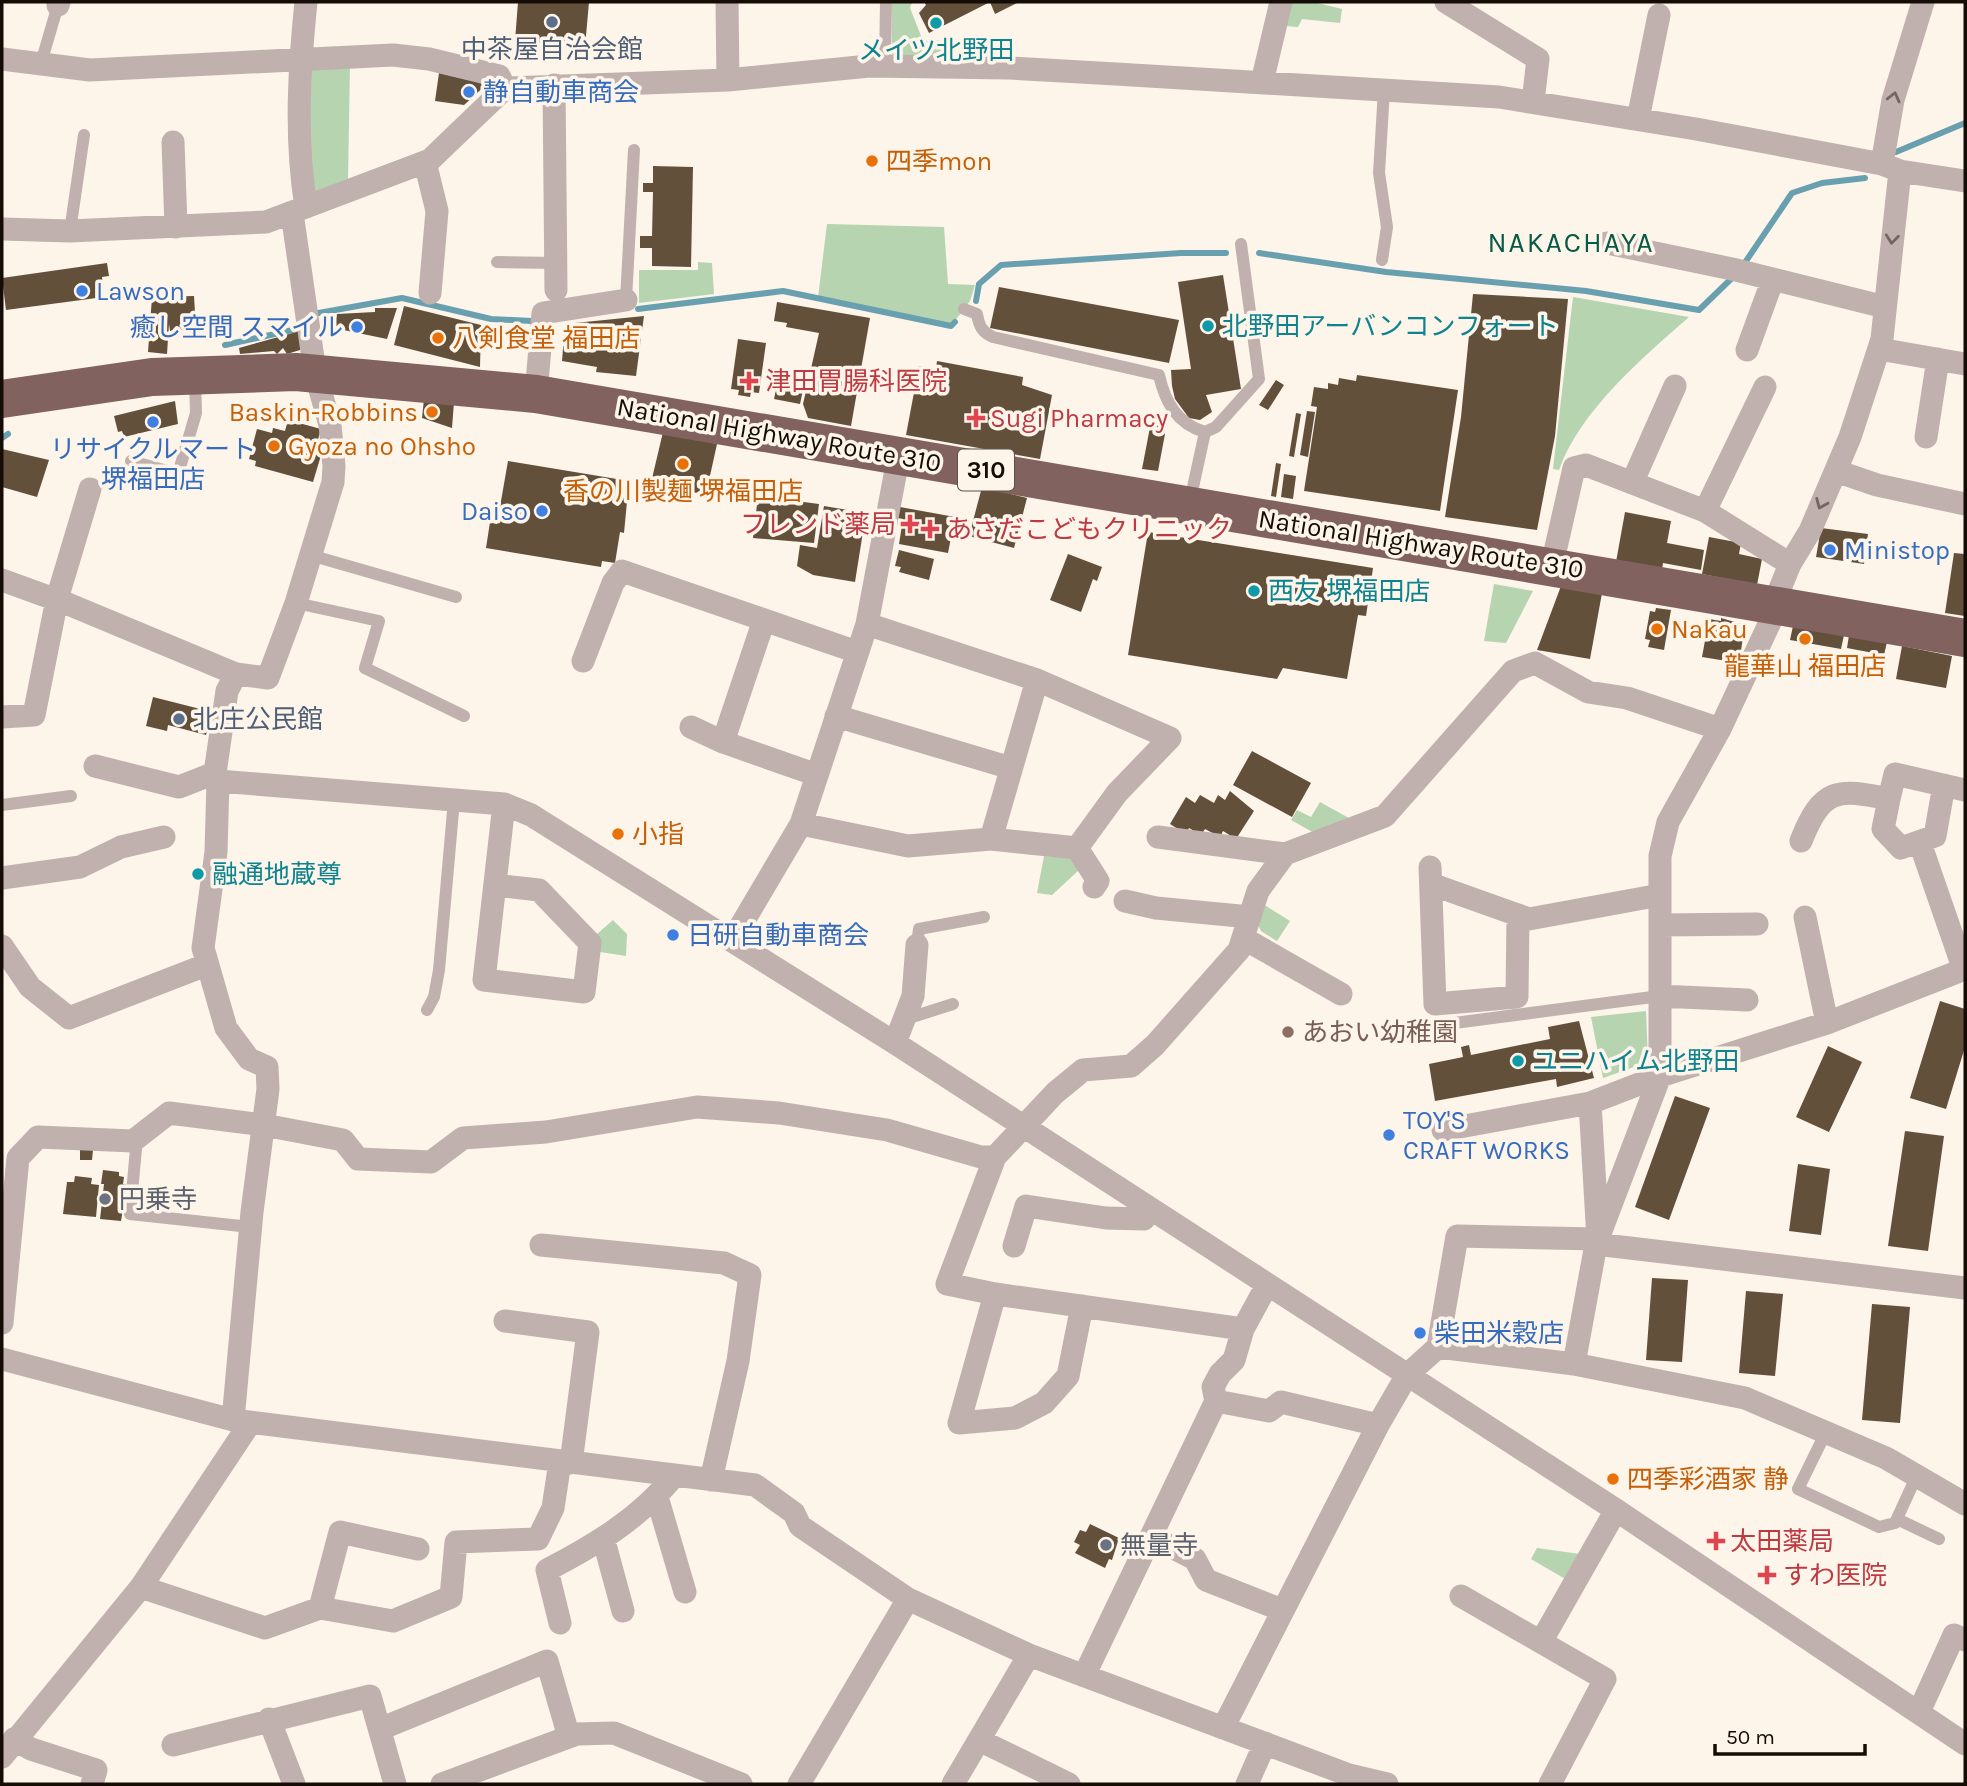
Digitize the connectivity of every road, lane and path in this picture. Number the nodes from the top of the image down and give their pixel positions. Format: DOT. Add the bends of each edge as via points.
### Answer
graph roads {
  1 [pos="306,2"];
  2 [pos="727,2"];
  3 [pos="886,2"];
  4 [pos="1281,2"];
  5 [pos="1446,2"];
  6 [pos="1923,2"];
  7 [pos="59,3"];
  8 [pos="1659,15"];
  9 [pos="2,59"];
  10 [pos="300,61"];
  11 [pos="41,63"];
  12 [pos="886,66"];
  13 [pos="728,80"];
  14 [pos="1262,82"];
  15 [pos="554,85"];
  16 [pos="505,88"];
  17 [pos="1384,90"];
  18 [pos="1534,102"];
  19 [pos="1638,119"];
  20 [pos="84,135"];
  21 [pos="173,142"];
  22 [pos="635,150"];
  23 [pos="425,162"];
  24 [pos="1891,168"];
  25 [pos="1965,181"];
  26 [pos="299,210"];
  27 [pos="176,227"];
  28 [pos="2,229"];
  29 [pos="70,231"];
  30 [pos="1607,243"];
  31 [pos="1241,244"];
  32 [pos="1382,260"];
  33 [pos="497,262"];
  34 [pos="556,263"];
  35 [pos="1773,279"];
  36 [pos="556,290"];
  37 [pos="430,293"];
  38 [pos="626,300"];
  39 [pos="1885,307"];
  40 [pos="964,309"];
  41 [pos="1878,349"];
  42 [pos="1747,350"];
  43 [pos="1938,359"];
  44 [pos="1965,364"];
  45 [pos="315,372"];
  46 [pos="195,376"];
  47 [pos="1675,386"];
  48 [pos="1765,387"];
  49 [pos="536,394"];
  50 [pos="2,399"];
  51 [pos="1205,432"];
  52 [pos="1926,437"];
  53 [pos="899,454"];
  54 [pos="131,461"];
  55 [pos="1836,471"];
  56 [pos="1632,483"];
  57 [pos="90,489"];
  58 [pos="1965,504"];
  59 [pos="1189,505"];
  60 [pos="1705,511"];
  61 [pos="310,555"];
  62 [pos="1790,564"];
  63 [pos="1552,565"];
  64 [pos="2,580"];
  65 [pos="456,597"];
  66 [pos="57,599"];
  67 [pos="296,603"];
  68 [pos="1778,606"];
  69 [pos="764,620"];
  70 [pos="867,624"];
  71 [pos="1965,638"];
  72 [pos="857,652"];
  73 [pos="583,661"];
  74 [pos="236,674"];
  75 [pos="1037,680"];
  76 [pos="464,716"];
  77 [pos="836,716"];
  78 [pos="2,717"];
  79 [pos="691,727"];
  80 [pos="1720,729"];
  81 [pos="723,742"];
  82 [pos="95,766"];
  83 [pos="1011,768"];
  84 [pos="817,775"];
  85 [pos="216,777"];
  86 [pos="1955,787"];
  87 [pos="71,796"];
  88 [pos="1889,799"];
  89 [pos="454,800"];
  90 [pos="504,804"];
  91 [pos="2,805"];
  92 [pos="801,824"];
  93 [pos="164,837"];
  94 [pos="1158,837"];
  95 [pos="991,839"];
  96 [pos="1801,841"];
  97 [pos="1920,843"];
  98 [pos="1077,848"];
  99 [pos="1285,854"];
  100 [pos="2,878"];
  101 [pos="495,885"];
  102 [pos="1094,887"];
  103 [pos="1660,895"];
  104 [pos="1125,901"];
  105 [pos="1518,915"];
  106 [pos="984,917"];
  107 [pos="1805,917"];
  108 [pos="1757,924"];
  109 [pos="1660,925"];
  110 [pos="1246,927"];
  111 [pos="733,939"];
  112 [pos="917,945"];
  113 [pos="2,946"];
  114 [pos="206,965"];
  115 [pos="1965,969"];
  116 [pos="1341,994"];
  117 [pos="1660,996"];
  118 [pos="1747,999"];
  119 [pos="953,1004"];
  120 [pos="427,1010"];
  121 [pos="906,1018"];
  122 [pos="1827,1023"];
  123 [pos="1424,1027"];
  124 [pos="895,1043"];
  125 [pos="1660,1076"];
  126 [pos="1590,1103"];
  127 [pos="264,1125"];
  128 [pos="1023,1127"];
  129 [pos="1443,1130"];
  130 [pos="137,1137"];
  131 [pos="995,1157"];
  132 [pos="1151,1210"];
  133 [pos="250,1227"];
  134 [pos="1597,1242"];
  135 [pos="541,1245"];
  136 [pos="1014,1247"];
  137 [pos="1267,1285"];
  138 [pos="1965,1288"];
  139 [pos="995,1294"];
  140 [pos="1082,1306"];
  141 [pos="505,1321"];
  142 [pos="2,1323"];
  143 [pos="1243,1328"];
  144 [pos="1438,1347"];
  145 [pos="2,1359"];
  146 [pos="1574,1364"];
  147 [pos="1407,1375"];
  148 [pos="1216,1401"];
  149 [pos="242,1422"];
  150 [pos="1378,1425"];
  151 [pos="1826,1432"];
  152 [pos="565,1463"];
  153 [pos="1916,1475"];
  154 [pos="674,1476"];
  155 [pos="711,1480"];
  156 [pos="657,1497"];
  157 [pos="1965,1504"];
  158 [pos="1616,1510"];
  159 [pos="1897,1518"];
  160 [pos="1152,1537"];
  161 [pos="1939,1539"];
  162 [pos="604,1541"];
  163 [pos="418,1549"];
  164 [pos="141,1587"];
  165 [pos="685,1592"];
  166 [pos="1461,1596"];
  167 [pos="908,1599"];
  168 [pos="320,1608"];
  169 [pos="1282,1610"];
  170 [pos="624,1611"];
  171 [pos="560,1623"];
  172 [pos="1965,1640"];
  173 [pos="1541,1642"];
  174 [pos="1029,1655"];
  175 [pos="1084,1676"];
  176 [pos="1919,1712"];
  177 [pos="269,1719"];
  178 [pos="1223,1728"];
  179 [pos="380,1729"];
  180 [pos="569,1737"];
  181 [pos="979,1740"];
  182 [pos="1265,1743"];
  183 [pos="1965,1744"];
  184 [pos="173,1745"];
  185 [pos="8,1748"];
  186 [pos="92,1784"];
  187 [pos="295,1784"];
  188 [pos="395,1784"];
  189 [pos="442,1784"];
  190 [pos="741,1784"];
  191 [pos="799,1784"];
  192 [pos="953,1784"];
  193 [pos="1069,1784"];
  194 [pos="1247,1784"];
  195 [pos="1387,1784"];
  196 [pos="1550,1784"];
  1 -- 10 [label="street"];
  2 -- 13 [label="street"];
  3 -- 12 [label="lane"];
  4 -- 14 [label="street"];
  5 -- 18 [label="street" via="1538,58"];
  24 -- 6 [label="street, one-way" via="1893,100"];
  7 -- 11 [label="lane"];
  8 -- 19 [label="street"];
  9 -- 11 [label="street"];
  10 -- 11 [label="street" via="90,70"];
  10 -- 16 [label="street" via="393,55 499,76"];
  10 -- 26 [label="street"];
  12 -- 13 [label="street"];
  12 -- 14 [label="street"];
  13 -- 15 [label="street"];
  14 -- 17 [label="street"];
  15 -- 16 [label="street"];
  15 -- 34 [label="street"];
  16 -- 23 [label="street"];
  17 -- 18 [label="street"];
  17 -- 32 [label="lane" via="1379,173 1387,227"];
  18 -- 19 [label="street"];
  19 -- 24 [label="street"];
  20 -- 29 [label="lane"];
  21 -- 27 [label="street"];
  22 -- 38 [label="lane"];
  23 -- 26 [label="street"];
  23 -- 37 [label="street" via="437,211"];
  24 -- 25 [label="street"];
  24 -- 39 [label="street, one-way"];
  26 -- 27 [label="street" via="266,222"];
  26 -- 45 [label="street"];
  27 -- 29 [label="street"];
  28 -- 29 [label="street"];
  30 -- 35 [label="street"];
  31 -- 51 [label="lane" via="1259,379 1216,427"];
  33 -- 34 [label="lane"];
  34 -- 36 [label="street"];
  35 -- 39 [label="street"];
  35 -- 42 [label="street"];
  38 -- 49 [label="street" via="543,313"];
  39 -- 41 [label="street"];
  40 -- 51 [label="lane" via="977,314 978,325 993,337 1158,375 1171,408 1187,425"];
  41 -- 43 [label="street"];
  41 -- 55 [label="street"];
  43 -- 44 [label="street"];
  43 -- 52 [label="street"];
  45 -- 46 [label="highway, National Highway Route 310 / 310"];
  45 -- 49 [label="highway, National Highway Route 310 / 310"];
  45 -- 61 [label="street" via="330,425 334,466"];
  46 -- 50 [label="highway, National Highway Route 310 / 310" via="152,377"];
  46 -- 54 [label="lane" via="196,413 178,474"];
  47 -- 56 [label="street"];
  48 -- 60 [label="street"];
  49 -- 53 [label="highway, National Highway Route 310 / 310"];
  51 -- 59 [label="lane"];
  53 -- 59 [label="highway, National Highway Route 310 / 310"];
  53 -- 70 [label="street"];
  55 -- 58 [label="street"];
  55 -- 62 [label="street, one-way"];
  56 -- 60 [label="street"];
  56 -- 63 [label="street" via="1586,465 1574,468"];
  57 -- 66 [label="street"];
  59 -- 63 [label="highway, National Highway Route 310 / 310"];
  60 -- 62 [label="street"];
  61 -- 65 [label="lane"];
  61 -- 67 [label="street"];
  62 -- 68 [label="street"];
  63 -- 68 [label="highway, National Highway Route 310 / 310"];
  64 -- 66 [label="street"];
  66 -- 74 [label="street"];
  66 -- 78 [label="street" via="34,716"];
  67 -- 74 [label="street" via="268,678"];
  67 -- 76 [label="lane" via="379,621 365,668"];
  68 -- 71 [label="highway, National Highway Route 310 / 310"];
  68 -- 80 [label="street"];
  69 -- 72 [label="street"];
  69 -- 73 [label="street" via="622,571 612,583"];
  69 -- 81 [label="street"];
  70 -- 72 [label="street"];
  70 -- 75 [label="street"];
  72 -- 77 [label="street"];
  74 -- 85 [label="street" via="228,691"];
  75 -- 83 [label="street"];
  75 -- 98 [label="street" via="1170,738 1117,793"];
  77 -- 83 [label="street"];
  77 -- 84 [label="street"];
  79 -- 81 [label="street"];
  80 -- 99 [label="street" via="1627,698 1588,692 1535,663 1513,671 1385,816"];
  80 -- 103 [label="street" via="1668,822 1660,856"];
  81 -- 84 [label="street"];
  82 -- 85 [label="street" via="179,787"];
  83 -- 95 [label="street"];
  84 -- 92 [label="street"];
  85 -- 89 [label="street"];
  85 -- 114 [label="street" via="216,852 203,948"];
  86 -- 88 [label="street" via="1895,775"];
  86 -- 97 [label="street" via="1935,836"];
  87 -- 91 [label="lane"];
  88 -- 96 [label="street" via="1849,791 1823,802 1811,816"];
  88 -- 97 [label="street" via="1883,829 1901,848"];
  89 -- 90 [label="street"];
  89 -- 120 [label="lane" via="439,970"];
  90 -- 101 [label="street"];
  90 -- 111 [label="street" via="531,815"];
  92 -- 95 [label="street" via="908,846"];
  92 -- 111 [label="street"];
  93 -- 100 [label="street" via="121,847 80,867"];
  94 -- 99 [label="street"];
  95 -- 98 [label="street"];
  97 -- 115 [label="street"];
  98 -- 102 [label="street" via="1098,881"];
  99 -- 110 [label="street" via="1258,891"];
  101 -- 101 [label="street" via="484,980 584,992 590,943 540,890"];
  103 -- 105 [label="street" via="1529,919"];
  103 -- 109 [label="street"];
  104 -- 110 [label="street"];
  105 -- 105 [label="street" via="1517,997 1435,1004 1431,876"];
  106 -- 112 [label="lane" via="919,929"];
  107 -- 122 [label="street"];
  108 -- 109 [label="street"];
  109 -- 117 [label="street"];
  110 -- 116 [label="street"];
  110 -- 128 [label="street" via="1239,950 1155,1045 1131,1066 1083,1070"];
  111 -- 124 [label="street"];
  112 -- 121 [label="street" via="913,996"];
  113 -- 114 [label="street" via="30,987 69,1018"];
  114 -- 127 [label="street" via="226,1028 249,1059 267,1067"];
  115 -- 122 [label="street"];
  117 -- 118 [label="street"];
  117 -- 123 [label="lane"];
  117 -- 125 [label="street"];
  119 -- 121 [label="lane"];
  121 -- 124 [label="street"];
  122 -- 125 [label="street"];
  124 -- 128 [label="street"];
  125 -- 126 [label="street"];
  125 -- 134 [label="street"];
  126 -- 129 [label="street"];
  126 -- 134 [label="street"];
  127 -- 130 [label="street" via="169,1113"];
  127 -- 131 [label="street" via="343,1140 358,1160 432,1162 463,1138 546,1132 697,1107 779,1113 887,1130"];
  127 -- 133 [label="street"];
  128 -- 131 [label="street"];
  128 -- 132 [label="street"];
  130 -- 133 [label="lane" via="130,1214"];
  130 -- 142 [label="street" via="38,1137 18,1158"];
  131 -- 139 [label="street" via="947,1284"];
  132 -- 136 [label="street" via="1144,1219 1106,1218 1026,1206"];
  132 -- 137 [label="street"];
  133 -- 149 [label="street"];
  134 -- 138 [label="street"];
  134 -- 144 [label="street" via="1457,1236"];
  134 -- 146 [label="street"];
  135 -- 155 [label="street" via="724,1263 750,1275 738,1361"];
  137 -- 143 [label="street"];
  137 -- 147 [label="street"];
  139 -- 140 [label="street"];
  139 -- 140 [label="street" via="959,1423 1015,1418 1044,1403 1068,1376"];
  140 -- 143 [label="street"];
  141 -- 152 [label="street" via="588,1332"];
  143 -- 148 [label="street" via="1234,1360 1213,1387"];
  144 -- 146 [label="street"];
  144 -- 147 [label="street"];
  145 -- 149 [label="street"];
  146 -- 151 [label="street" via="1745,1398"];
  147 -- 150 [label="street"];
  147 -- 158 [label="street"];
  148 -- 150 [label="street" via="1269,1411 1281,1402"];
  148 -- 160 [label="street"];
  149 -- 152 [label="street"];
  149 -- 164 [label="street"];
  150 -- 169 [label="street"];
  151 -- 153 [label="street"];
  151 -- 159 [label="lane" via="1798,1489 1879,1527 1895,1523"];
  152 -- 154 [label="street"];
  152 -- 168 [label="street" via="553,1508 538,1539 456,1542 452,1597 393,1621"];
  153 -- 157 [label="street"];
  153 -- 159 [label="lane"];
  154 -- 155 [label="street"];
  154 -- 156 [label="street"];
  155 -- 167 [label="street" via="755,1485 794,1514 800,1526"];
  156 -- 162 [label="street"];
  156 -- 165 [label="street"];
  158 -- 173 [label="street"];
  158 -- 176 [label="street"];
  159 -- 161 [label="lane"];
  160 -- 169 [label="street" via="1195,1559 1206,1580"];
  160 -- 175 [label="street"];
  162 -- 170 [label="street"];
  162 -- 171 [label="street" via="547,1570"];
  163 -- 168 [label="street" via="340,1532"];
  164 -- 168 [label="street" via="265,1628"];
  164 -- 185 [label="street"];
  166 -- 173 [label="street"];
  167 -- 174 [label="street"];
  167 -- 191 [label="street"];
  169 -- 178 [label="street"];
  172 -- 176 [label="street" via="1954,1635"];
  173 -- 196 [label="street" via="1605,1679"];
  174 -- 175 [label="street"];
  174 -- 181 [label="street"];
  175 -- 178 [label="street"];
  176 -- 183 [label="street"];
  177 -- 179 [label="street" via="370,1696"];
  177 -- 184 [label="street"];
  177 -- 187 [label="street"];
  178 -- 182 [label="street"];
  179 -- 180 [label="street" via="547,1661"];
  179 -- 188 [label="street"];
  180 -- 189 [label="street"];
  180 -- 190 [label="street" via="614,1734"];
  181 -- 192 [label="street"];
  181 -- 193 [label="street"];
  182 -- 194 [label="street"];
  182 -- 195 [label="street" via="1349,1775"];
  185 -- 186 [label="street" via="31,1749 96,1770"];
}
